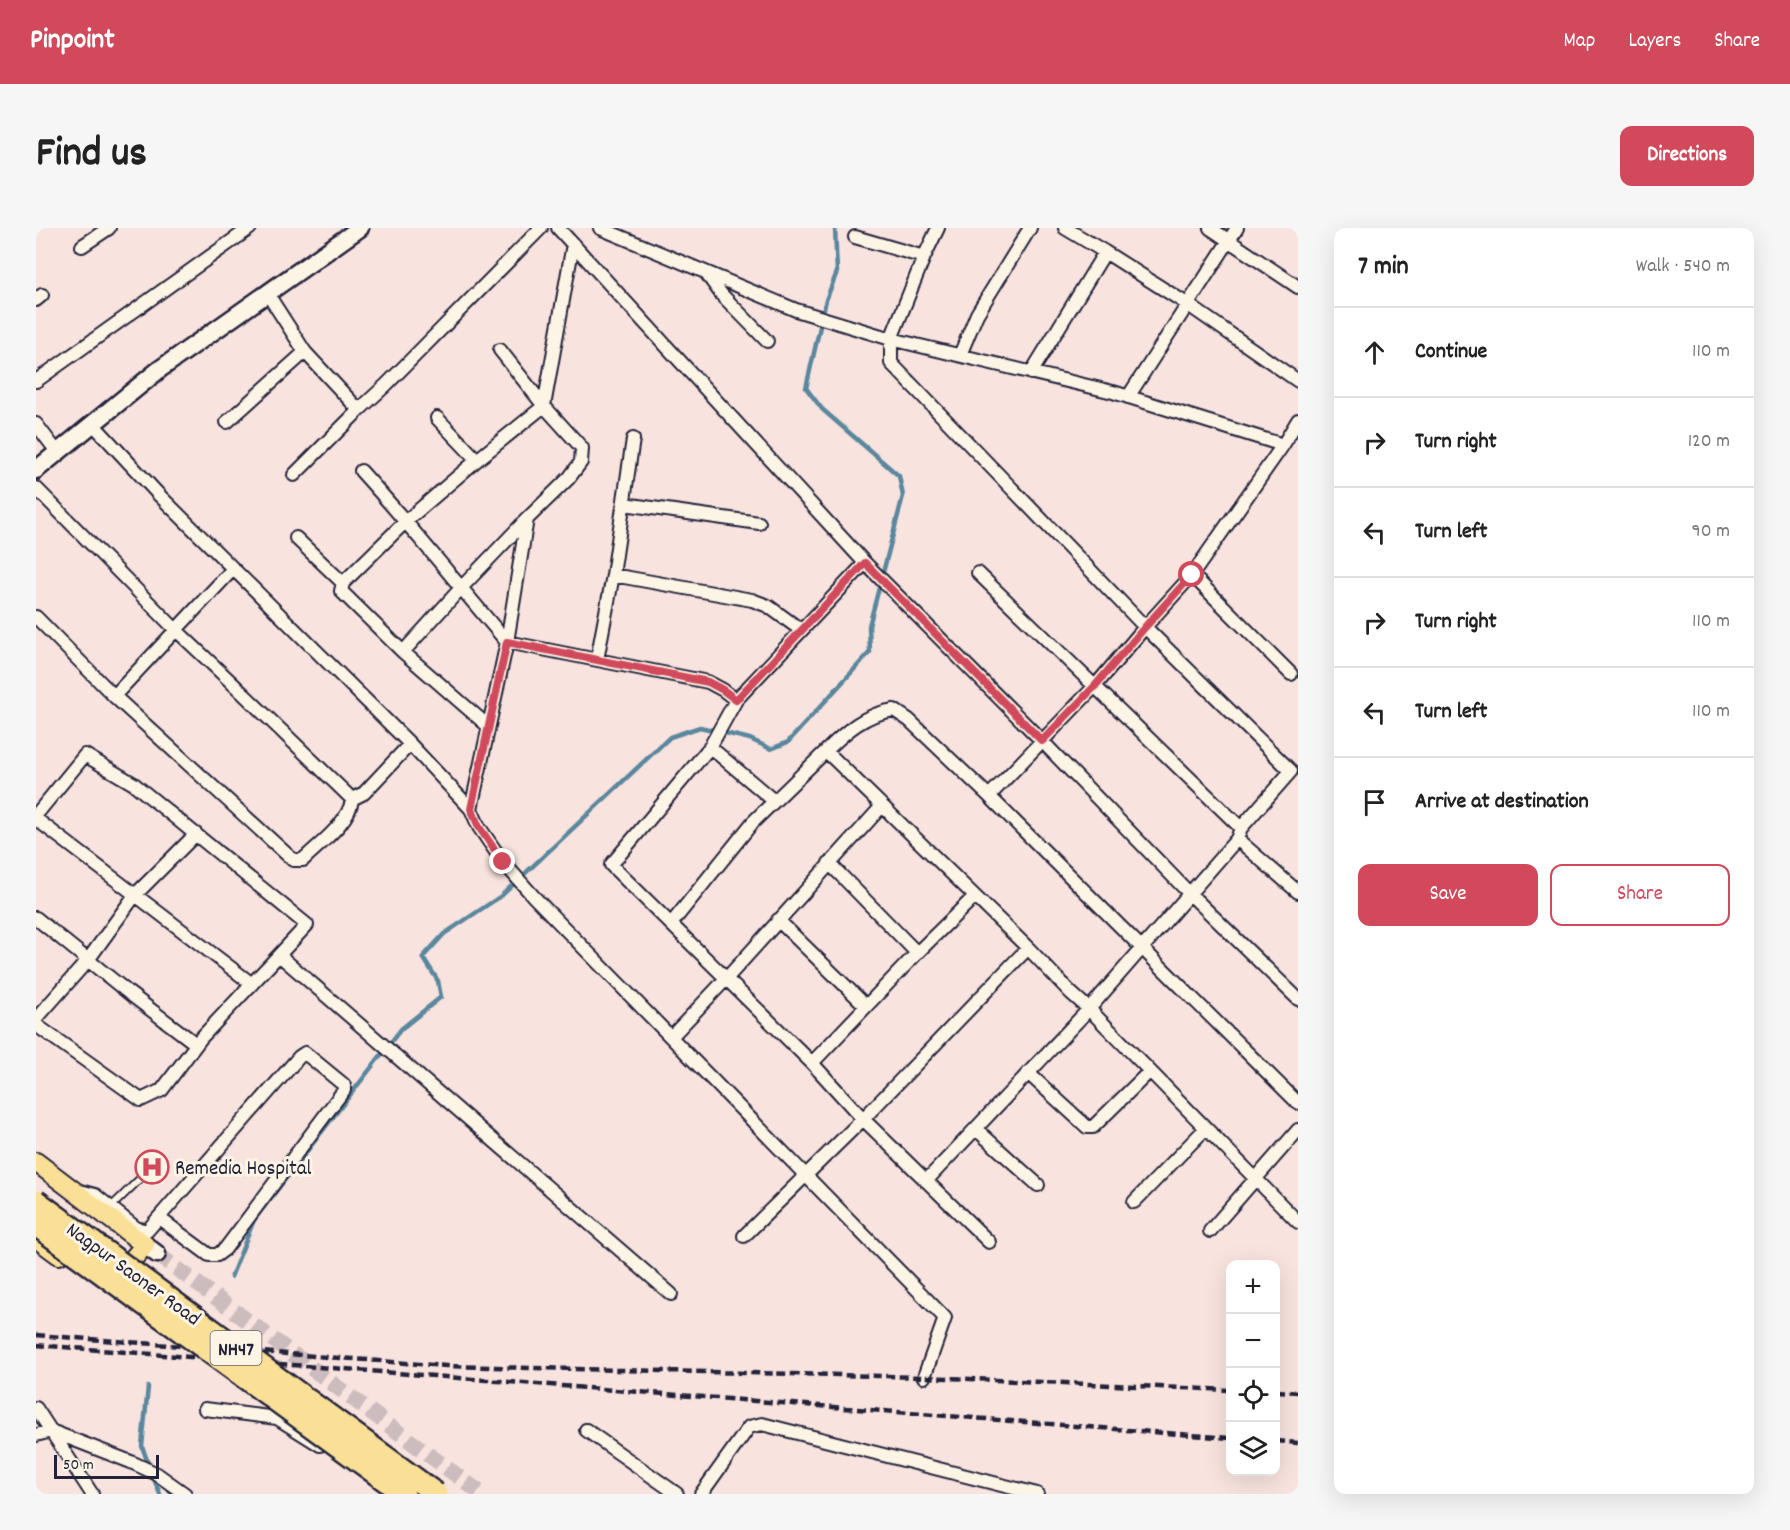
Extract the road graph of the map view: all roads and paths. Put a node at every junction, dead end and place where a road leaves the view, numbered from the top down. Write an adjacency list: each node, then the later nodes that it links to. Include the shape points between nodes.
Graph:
1 (110, 228): 15 (street)
2 (250, 228): 28 (street)
3 (360, 228): 20 (main road)
4 (541, 228): 32 (street)
5 (558, 228): 14 (street)
6 (600, 228): 18 (street)
7 (938, 228): 17 (street)
8 (1030, 228): 26 (street, via 977,314)
9 (1065, 228): 16 (street)
10 (1210, 228): 13 (street)
11 (1237, 228): 13 (street)
12 (855, 237): 17 (street)
13 (1229, 240): 19 (street); 21 (street)
14 (573, 244): 31 (street); 51 (street)
15 (82, 246)
16 (1105, 252): 21 (street); 27 (street)
17 (924, 257): 22 (street)
18 (706, 272): 22 (street, via 795,310); 23 (street, via 722,295)
19 (1298, 287)
20 (267, 293): 25 (street); 37 (main road, via 160,369)
21 (1187, 304): 29 (street); 30 (street)
22 (891, 339): 26 (street); 59 (street, via 891,363)
23 (767, 341)
24 (500, 350): 31 (street)
25 (305, 352): 32 (street); 35 (street)
26 (960, 355): 27 (street)
27 (1031, 373): 30 (street)
28 (36, 381)
29 (1298, 381)
30 (1128, 397): 39 (street)
31 (544, 405): 41 (street); 47 (street, via 582,448 581,462)
32 (359, 410): 44 (street)
33 (437, 418): 41 (street)
34 (1298, 420): 39 (street)
35 (227, 422)
36 (36, 424): 40 (street)
37 (93, 424): 40 (main road); 52 (street)
38 (633, 439): 46 (street)
39 (1283, 445): 55 (street)
40 (58, 453): 42 (main road)
41 (477, 460): 48 (street)
42 (36, 470)
43 (361, 471): 48 (street)
44 (294, 475)
45 (36, 488): 60 (street)
46 (624, 504): 49 (street); 54 (street)
47 (527, 519): 57 (street); 62 (street)
48 (406, 521): 56 (street); 57 (street)
49 (759, 523)
50 (296, 538): 56 (street)
51 (865, 563): 61 (street); 70 (street)
52 (233, 569): 60 (street); 71 (street)
53 (978, 573): 66 (street)
54 (613, 575): 61 (street, via 752,600 768,606); 64 (street)
55 (1192, 575): 59 (street); 65 (street)
56 (343, 583): 63 (street, via 341,591)
57 (460, 588): 62 (street); 63 (street)
58 (36, 618): 67 (street)
59 (1145, 627): 66 (street); 80 (street, via 1291,771)
60 (175, 629): 67 (street); 75 (street)
61 (801, 630): 68 (street)
62 (507, 642): 64 (street); 69 (street)
63 (403, 652): 69 (street)
64 (597, 660): 68 (street, via 708,682)
65 (1291, 674)
66 (1095, 686): 70 (street); 80 (street)
67 (114, 696): 75 (street, via 293,860 303,860 346,817)
68 (736, 700): 72 (street)
69 (488, 726): 78 (street)
70 (1042, 741): 74 (street); 84 (street)
71 (410, 744): 75 (street, via 364,793); 78 (street)
72 (710, 747): 76 (street); 89 (street, via 610,865)
73 (826, 751): 74 (street, via 847,729 880,712 894,710); 76 (street); 77 (street)
74 (989, 796): 91 (street)
75 (352, 799)
76 (774, 801): 89 (street)
77 (882, 806): 82 (street); 86 (street)
78 (471, 809): 102 (street, via 503,862)
79 (36, 817): 81 (street, via 85,755 134,784); 85 (street)
80 (1239, 833): 83 (street); 84 (street)
81 (196, 834): 85 (street); 93 (street, via 307,925)
82 (829, 863): 88 (street); 92 (street)
83 (1298, 892)
84 (1190, 894): 91 (street); 97 (street)
85 (135, 895): 94 (street); 96 (street)
86 (974, 897): 90 (street); 92 (street)
87 (36, 918): 94 (street)
88 (778, 920): 95 (street); 98 (street)
89 (671, 924): 95 (street)
90 (1028, 948): 99 (street); 108 (street)
91 (1143, 948): 99 (street); 107 (street)
92 (917, 953): 98 (street)
93 (279, 955): 96 (street); 129 (street)
94 (88, 960): 100 (street); 103 (street)
95 (726, 979): 102 (street); 104 (street)
96 (252, 984): 103 (street)
97 (1298, 999)
98 (866, 1006): 104 (street)
99 (1089, 1009): 105 (street); 106 (street)
100 (36, 1019)
101 (36, 1025): 103 (street, via 141,1100 162,1090)
102 (671, 1037): 114 (street)
103 (196, 1044)
104 (812, 1063): 108 (street)
105 (1150, 1071): 106 (street, via 1093,1127 1087,1127); 109 (street)
106 (1028, 1073): 110 (street)
107 (1298, 1103)
108 (863, 1119): 114 (street); 116 (street)
109 (1206, 1128): 115 (street); 120 (street)
110 (976, 1129): 116 (street); 117 (street)
111 (1298, 1130): 115 (street)
112 (36, 1162): 118 (main road)
113 (152, 1167): 121 (lane)
114 (806, 1175): 126 (street); 130 (street, via 945,1318)
115 (1256, 1179): 123 (street); 125 (street)
116 (926, 1181): 128 (street)
117 (1038, 1185)
118 (70, 1188): 121 (street, via 95,1195); 127 (main road, via 151,1249 110,1286 101,1285)
119 (36, 1201): 140 (highway, Nagpur Saoner Road / NH47, bridge)
120 (1134, 1202)
121 (111, 1207): 122 (street, via 143,1231)
122 (159, 1218): 122 (street, via 304,1053 344,1085 217,1255 209,1255)
123 (1298, 1222)
124 (36, 1225): 139 (highway, Nagpur Saoner Road / NH47, bridge)
125 (1210, 1231)
126 (744, 1236)
127 (36, 1238)
128 (989, 1242)
129 (671, 1294)
130 (924, 1377)
131 (36, 1408): 134 (street)
132 (205, 1409): 138 (street, via 277,1418 314,1440)
133 (586, 1430): 141 (street)
134 (51, 1431): 135 (street); 136 (street); 137 (street, via 157,1474)
135 (36, 1436)
136 (89, 1493)
137 (185, 1494)
138 (386, 1494)
139 (405, 1494)
140 (436, 1494)
141 (677, 1494)
142 (701, 1494): 143 (street, via 748,1427 762,1424)
143 (1037, 1494)

